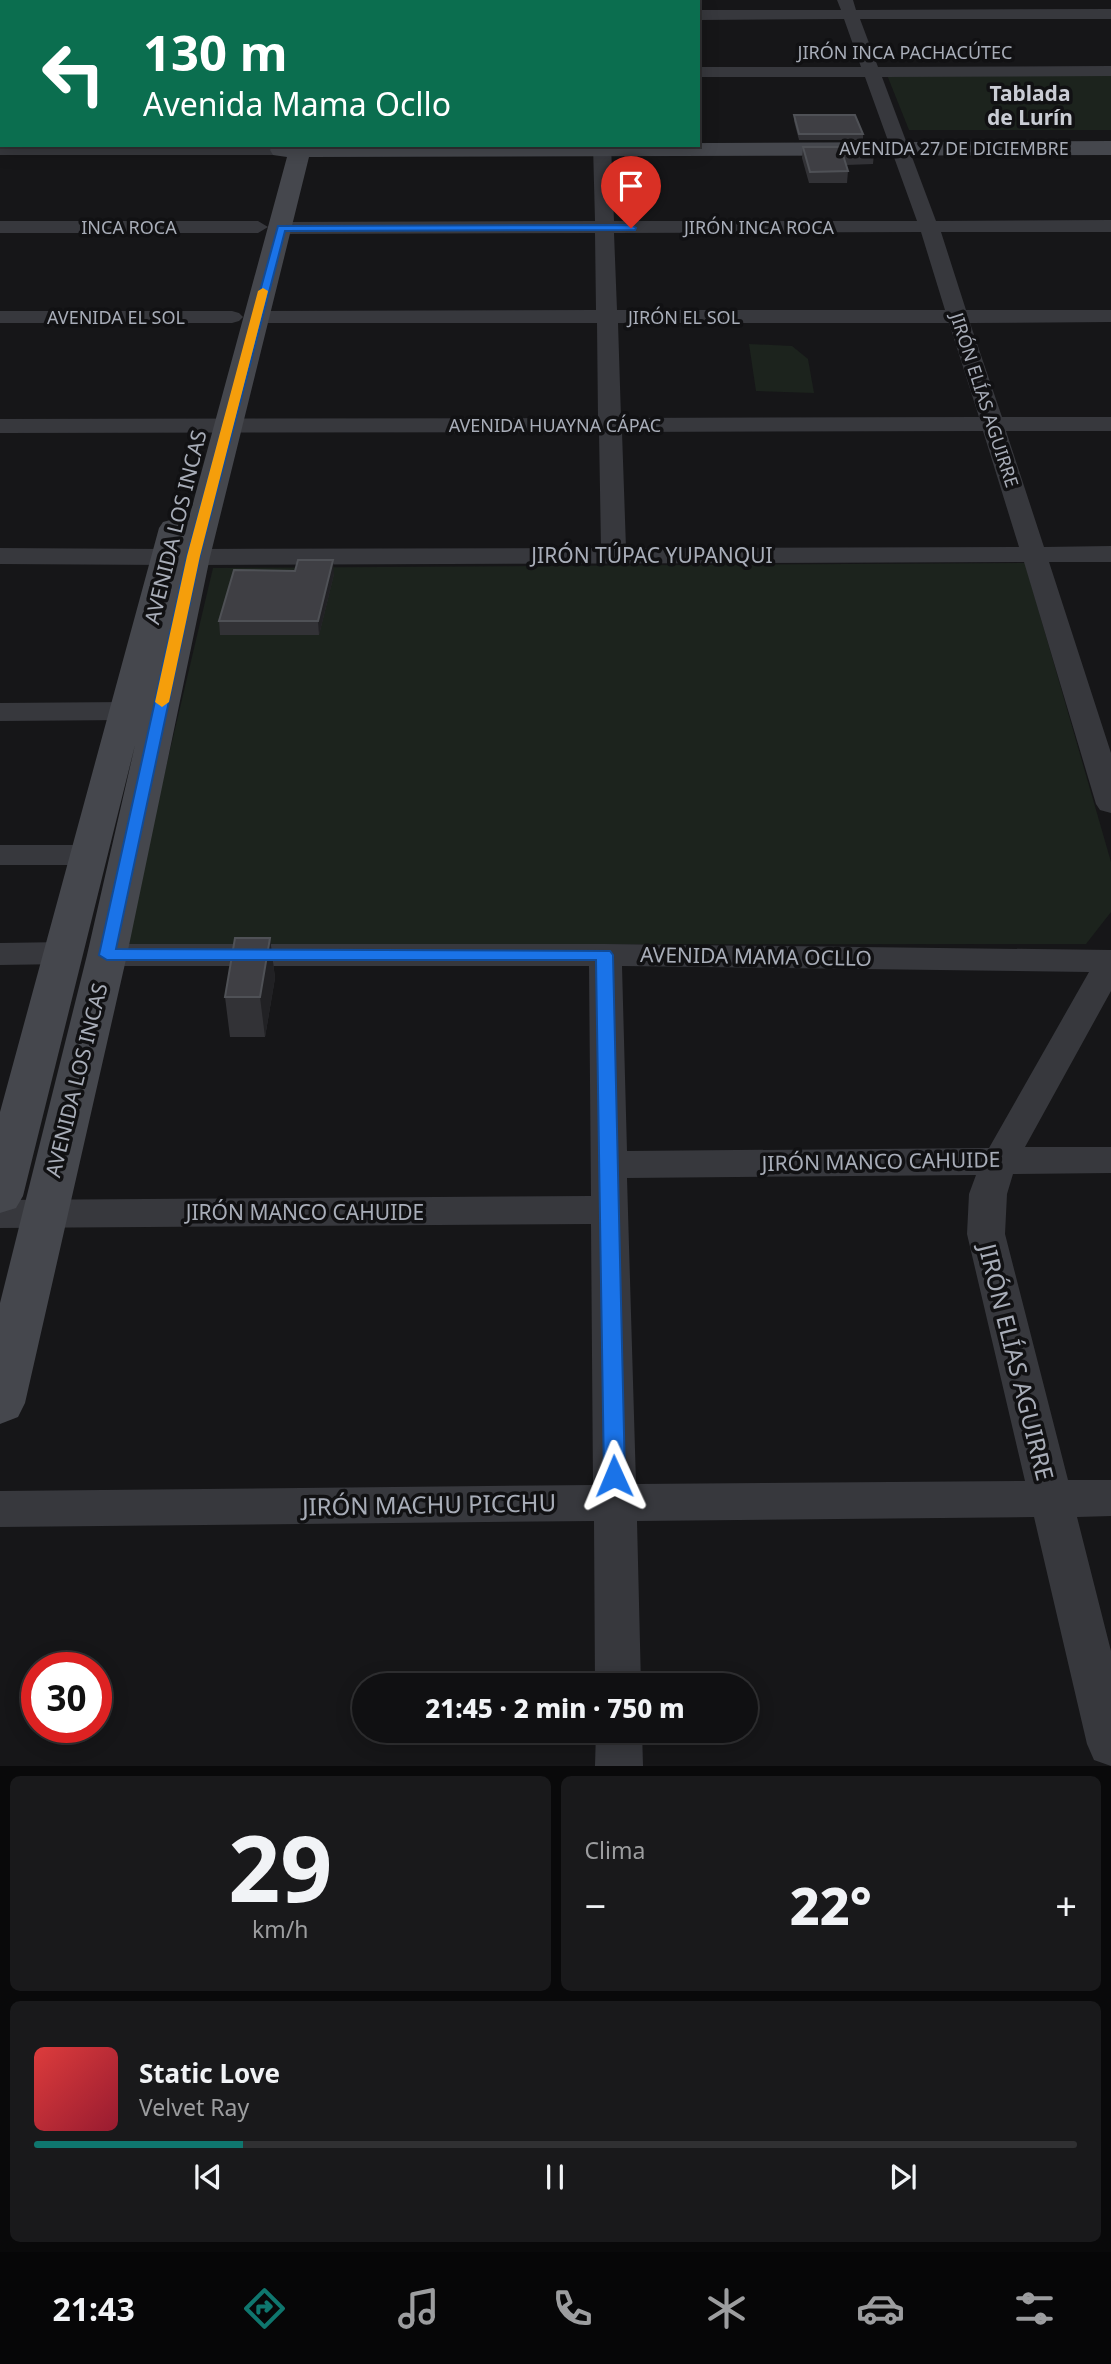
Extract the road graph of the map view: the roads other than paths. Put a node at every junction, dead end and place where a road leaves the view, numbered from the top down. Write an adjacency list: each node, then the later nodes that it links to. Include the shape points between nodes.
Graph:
1 (848, 7): 2 (street); 3 (street); 6 (street, JIRÓN ELÍAS AGUIRRE)
2 (1106, 12)
3 (700, 15)
4 (1111, 71): 6 (street, JIRÓN INCA PACHACÚTEC)
5 (700, 72): 6 (street, JIRÓN INCA PACHACÚTEC)
6 (873, 72): 9 (street, JIRÓN ELÍAS AGUIRRE)
7 (1111, 138): 9 (street, AVENIDA 27 DE DICIEMBRE)
8 (700, 139): 9 (street, AVENIDA 27 DE DICIEMBRE)
9 (901, 144): 10 (street, AVENIDA 27 DE DICIEMBRE); 13 (street, AVENIDA 27 DE DICIEMBRE); 17 (street, JIRÓN ELÍAS AGUIRRE)
10 (700, 146)
11 (602, 147): 12 (street, AVENIDA 27 DE DICIEMBRE); 19 (street)
12 (291, 148): 14 (street, AVENIDA 27 DE DICIEMBRE); 18 (street, AVENIDA LOS INCAS)
13 (1111, 148)
14 (0, 150)
15 (1111, 226): 17 (street, JIRÓN INCA ROCA)
16 (0, 227): 18 (street, INCA ROCA)
17 (929, 227): 19 (street, JIRÓN INCA ROCA); 20 (street, JIRÓN ELÍAS AGUIRRE)
18 (270, 228): 19 (street, JIRÓN INCA ROCA); 23 (street, AVENIDA LOS INCAS)
19 (604, 228): 24 (street)
20 (958, 316): 21 (street, JIRÓN EL SOL); 24 (street, JIRÓN EL SOL); 25 (street, JIRÓN ELÍAS AGUIRRE)
21 (1111, 316)
22 (0, 317): 23 (street, AVENIDA EL SOL)
23 (244, 317): 24 (street, JIRÓN EL SOL); 29 (street, AVENIDA LOS INCAS)
24 (607, 317): 27 (street)
25 (992, 424): 26 (street, AVENIDA HUAYNA CÁPAC); 27 (street, AVENIDA HUAYNA CÁPAC); 32 (street, JIRÓN ELÍAS AGUIRRE)
26 (1111, 424)
27 (610, 425): 29 (street, AVENIDA HUAYNA CÁPAC); 31 (street)
28 (0, 426): 29 (street, AVENIDA HUAYNA CÁPAC)
29 (214, 426): 34 (street, AVENIDA LOS INCAS)
30 (1111, 554): 32 (street, JIRÓN TÚPAC YUPANQUI)
31 (614, 555): 32 (street, JIRÓN TÚPAC YUPANQUI); 34 (street, JIRÓN TÚPAC YUPANQUI)
32 (1034, 555): 37 (street, JIRÓN ELÍAS AGUIRRE)
33 (0, 556): 34 (street, JIRÓN TÚPAC YUPANQUI)
34 (180, 557): 36 (street, AVENIDA LOS INCAS); 43 (street, AVENIDA LOS INCAS)
35 (0, 712): 36 (street)
36 (127, 712): 40 (street, AVENIDA LOS INCAS)
37 (1098, 713): 38 (street, JIRÓN ELÍAS AGUIRRE)
38 (1111, 804)
39 (0, 855): 40 (street)
40 (90, 855): 41 (street, AVENIDA LOS INCAS)
41 (65, 953): 42 (street); 49 (street, AVENIDA LOS INCAS)
42 (0, 954)
43 (107, 955): 44 (street, AVENIDA MAMA OCLLO); 51 (street, AVENIDA LOS INCAS)
44 (605, 955): 45 (street, AVENIDA MAMA OCLLO); 48 (street)
45 (1111, 961): 46 (street, JIRÓN ELÍAS AGUIRRE)
46 (1000, 1160): 47 (street, JIRÓN MANCO CAHUIDE); 48 (street, JIRÓN MANCO CAHUIDE); 55 (street, JIRÓN ELÍAS AGUIRRE, via 988,1194 986,1234)
47 (1111, 1160)
48 (608, 1165): 50 (street)
49 (0, 1196)
50 (609, 1210): 51 (street, JIRÓN MANCO CAHUIDE); 56 (street)
51 (44, 1213): 52 (street, JIRÓN MANCO CAHUIDE); 53 (street, AVENIDA LOS INCAS)
52 (0, 1214)
53 (0, 1403)
54 (1111, 1498): 55 (street, JIRÓN MACHU PICCHU)
55 (1050, 1499): 56 (street, JIRÓN MACHU PICCHU); 60 (street, JIRÓN ELÍAS AGUIRRE)
56 (615, 1503): 57 (street, JIRÓN MACHU PICCHU); 58 (street)
57 (0, 1509)
58 (618, 1673)
59 (619, 1743): 61 (street)
60 (1111, 1744)
61 (619, 1766)

